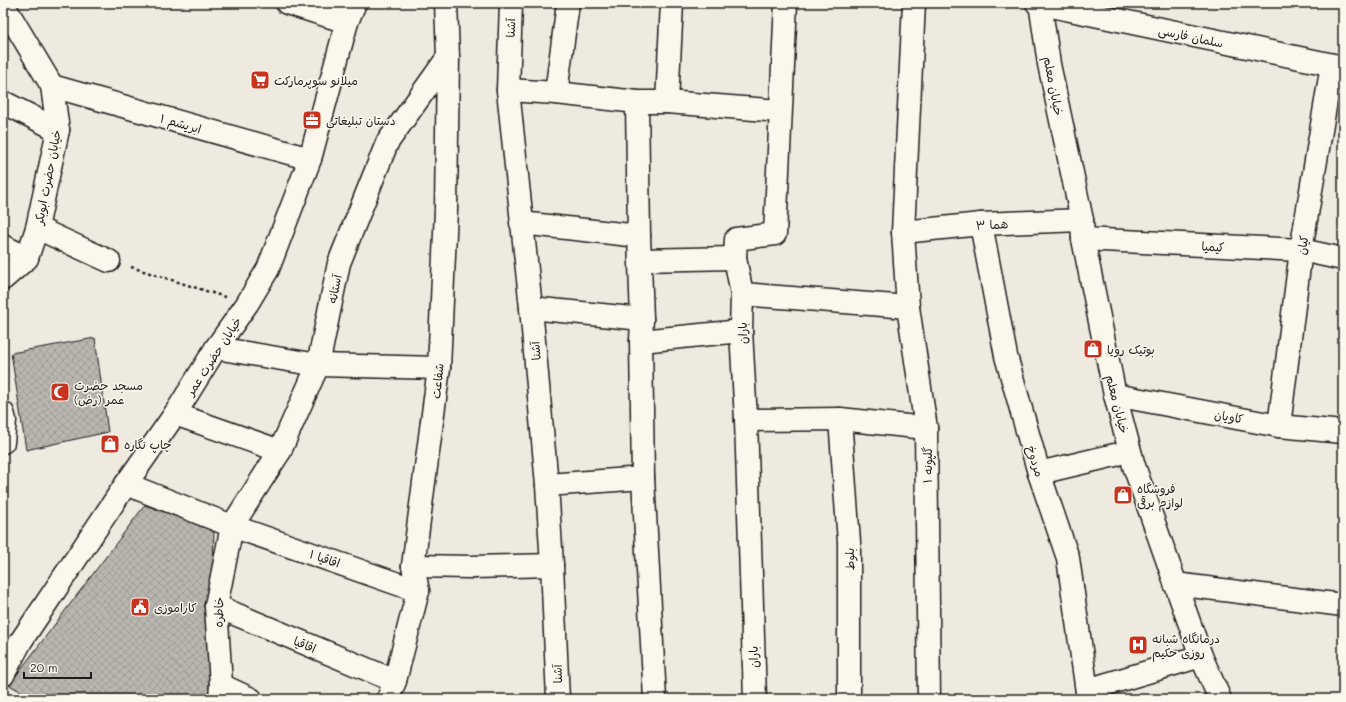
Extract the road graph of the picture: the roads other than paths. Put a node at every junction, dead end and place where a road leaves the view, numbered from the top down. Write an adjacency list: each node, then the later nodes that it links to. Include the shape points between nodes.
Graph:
1 (287, 3): 10 (street)
2 (446, 3): 11 (street, شفاعت)
3 (511, 3): 14 (street, آشنا)
4 (568, 3): 15 (street)
5 (672, 3): 18 (street)
6 (786, 3): 19 (street, باران)
7 (914, 3): 26 (street, گلپونه ۱)
8 (1039, 3): 12 (street, سلمان فارسی); 25 (street, خیابان معلم)
9 (3, 4): 13 (street, خیابان حضرت ابوبکر)
10 (351, 13): 21 (street, خیابان حضرت عمر)
11 (448, 57): 43 (street, آستانه, via 387,143 339,264); 44 (street, شفاعت, via 446,210)
12 (1337, 66): 29 (street, کیان)
13 (52, 86): 20 (street, خیابان حضرت ابوبکر); 21 (street, ابریشم ۱)
14 (508, 90): 15 (street); 22 (street, آشنا)
15 (556, 93): 17 (street)
16 (3, 102): 20 (street)
17 (637, 102): 18 (street); 27 (street)
18 (667, 102): 19 (street)
19 (780, 111): 31 (street, باران, via 775,234 736,239)
20 (58, 130): 24 (street, خیابان حضرت ابوبکر)
21 (310, 159): 42 (street, خیابان حضرت عمر, via 268,269)
22 (521, 223): 27 (street); 38 (street, آشنا)
23 (981, 224): 25 (street, هما ۳); 26 (street, هما ۳); 56 (street, مردوخ, via 1006,356)
24 (37, 228): 30 (street, خیابان حضرت ابوبکر); 34 (street)
25 (1082, 229): 29 (street, کیمیا); 45 (street, خیابان معلم)
26 (904, 232): 37 (street, گلپونه ۱)
27 (639, 236): 33 (street)
28 (3, 246): 30 (street)
29 (1301, 250): 32 (street, کیمیا); 50 (street, کیان)
30 (28, 258): 35 (street)
31 (735, 258): 33 (street); 36 (street, باران)
32 (1343, 259)
33 (640, 260): 39 (street)
34 (109, 261)
35 (3, 279)
36 (742, 294): 37 (street); 40 (street, باران)
37 (908, 307): 51 (street, گلپونه ۱)
38 (531, 308): 39 (street); 59 (street, آشنا)
39 (642, 319): 41 (street)
40 (741, 331): 41 (street); 49 (street, باران)
41 (641, 341): 57 (street)
42 (216, 348): 43 (street); 47 (street, خیابان حضرت عمر)
43 (318, 365): 44 (street); 54 (street, آستانه)
44 (439, 368): 62 (street, شفاعت)
45 (1115, 396): 50 (street, کاویان); 63 (street, خیابان معلم, via 1134,466)
46 (3, 413): 53 (street)
47 (175, 414): 54 (street); 58 (street, خیابان حضرت عمر)
48 (840, 419): 49 (street); 51 (street); 76 (street, بلوط, via 849,542)
49 (746, 420): 75 (street, باران)
50 (1279, 426): 52 (street, کاویان)
51 (926, 428): 77 (street, گلپونه ۱)
52 (1343, 432)
53 (3, 442)
54 (280, 451): 60 (street, آستانه)
55 (1115, 455): 56 (street)
56 (1039, 473): 71 (street, مردوخ, via 1068,558)
57 (643, 478): 59 (street); 74 (street)
58 (126, 484): 60 (street, اقاقیا ۱); 68 (street, خیابان حضرت عمر, via 22,641)
59 (548, 485): 61 (street, آشنا)
60 (232, 526): 64 (street, اقاقیا ۱); 66 (street, خاطره)
61 (552, 565): 62 (street); 73 (street, آشنا)
62 (413, 566): 64 (street, شفاعت)
63 (1175, 584): 65 (street); 67 (street, خیابان معلم)
64 (418, 591): 69 (street, شفاعت)
65 (1343, 605)
66 (216, 606): 69 (street, اقاقیا); 70 (street, خاطره)
67 (1200, 656): 71 (street); 78 (street, خیابان معلم)
68 (3, 675)
69 (391, 690)
70 (220, 692): 72 (street)
71 (1088, 694)
72 (251, 699)
73 (558, 699)
74 (655, 699)
75 (755, 699)
76 (849, 699)
77 (929, 699)
78 (1220, 699)

